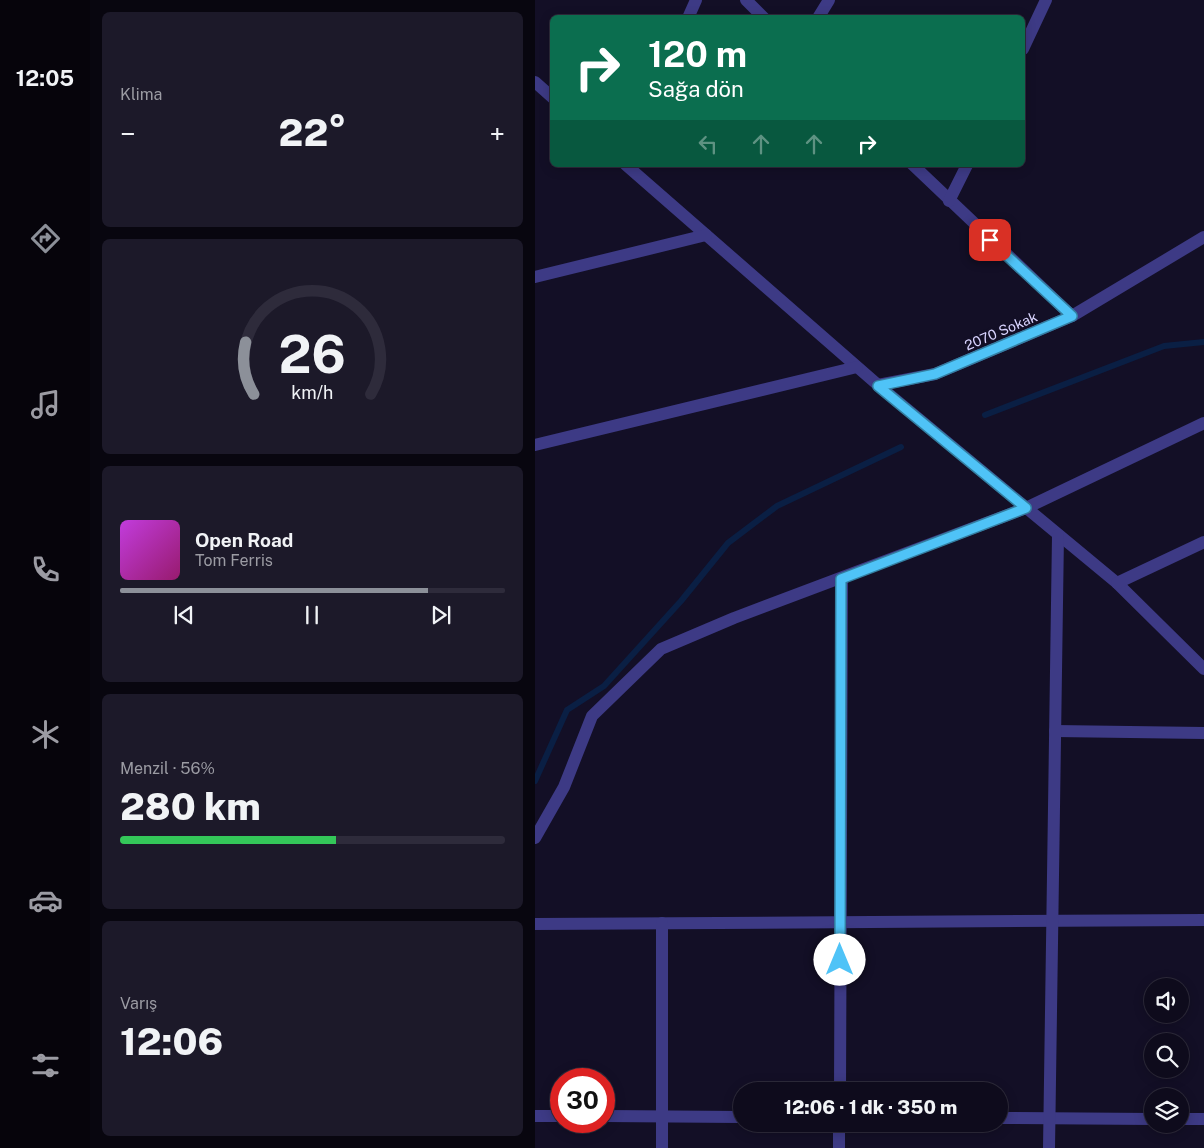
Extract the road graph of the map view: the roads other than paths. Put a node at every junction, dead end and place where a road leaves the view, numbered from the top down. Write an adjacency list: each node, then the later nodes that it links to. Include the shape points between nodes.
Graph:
1 (697, 0): 5 (street)
2 (747, 0): 6 (street)
3 (829, 0): 7 (street)
4 (1046, 0): 8 (street)
5 (690, 15)
6 (761, 15)
7 (819, 15)
8 (1025, 45)
9 (535, 82): 10 (street)
10 (550, 95)
11 (628, 167): 15 (street)
12 (915, 167): 14 (street)
13 (966, 167): 14 (street)
14 (949, 201): 18 (street)
15 (706, 235): 17 (street); 19 (street)
16 (1204, 237): 18 (street, 2070 Sokak)
17 (535, 277)
18 (1072, 316): 20 (street, 2070 Sokak, via 935,374)
19 (857, 367): 20 (street); 22 (street)
20 (878, 386): 23 (street)
21 (1204, 422): 23 (street)
22 (535, 445)
23 (1026, 508): 24 (street); 26 (street)
24 (1058, 535): 27 (street); 29 (street)
25 (1204, 542): 27 (street)
26 (841, 579): 31 (street, via 661,649 592,716 565,788); 34 (street)
27 (1117, 583): 28 (street)
28 (1204, 669)
29 (1055, 731): 30 (street); 33 (street)
30 (1204, 733)
31 (535, 838)
32 (1204, 920): 33 (street)
33 (1053, 921): 34 (street); 44 (street)
34 (840, 922): 35 (street); 37 (street)
35 (662, 923): 36 (street); 41 (street)
36 (535, 924)
37 (840, 1082)
38 (535, 1116): 39 (street)
39 (550, 1116)
40 (615, 1116): 41 (street)
41 (662, 1116): 42 (street); 49 (street)
42 (733, 1117)
43 (1008, 1118): 44 (street)
44 (1049, 1118): 45 (street); 51 (street)
45 (1144, 1119)
46 (1189, 1119): 47 (street)
47 (1204, 1119)
48 (839, 1132): 50 (street)
49 (661, 1148)
50 (839, 1148)
51 (1049, 1148)

